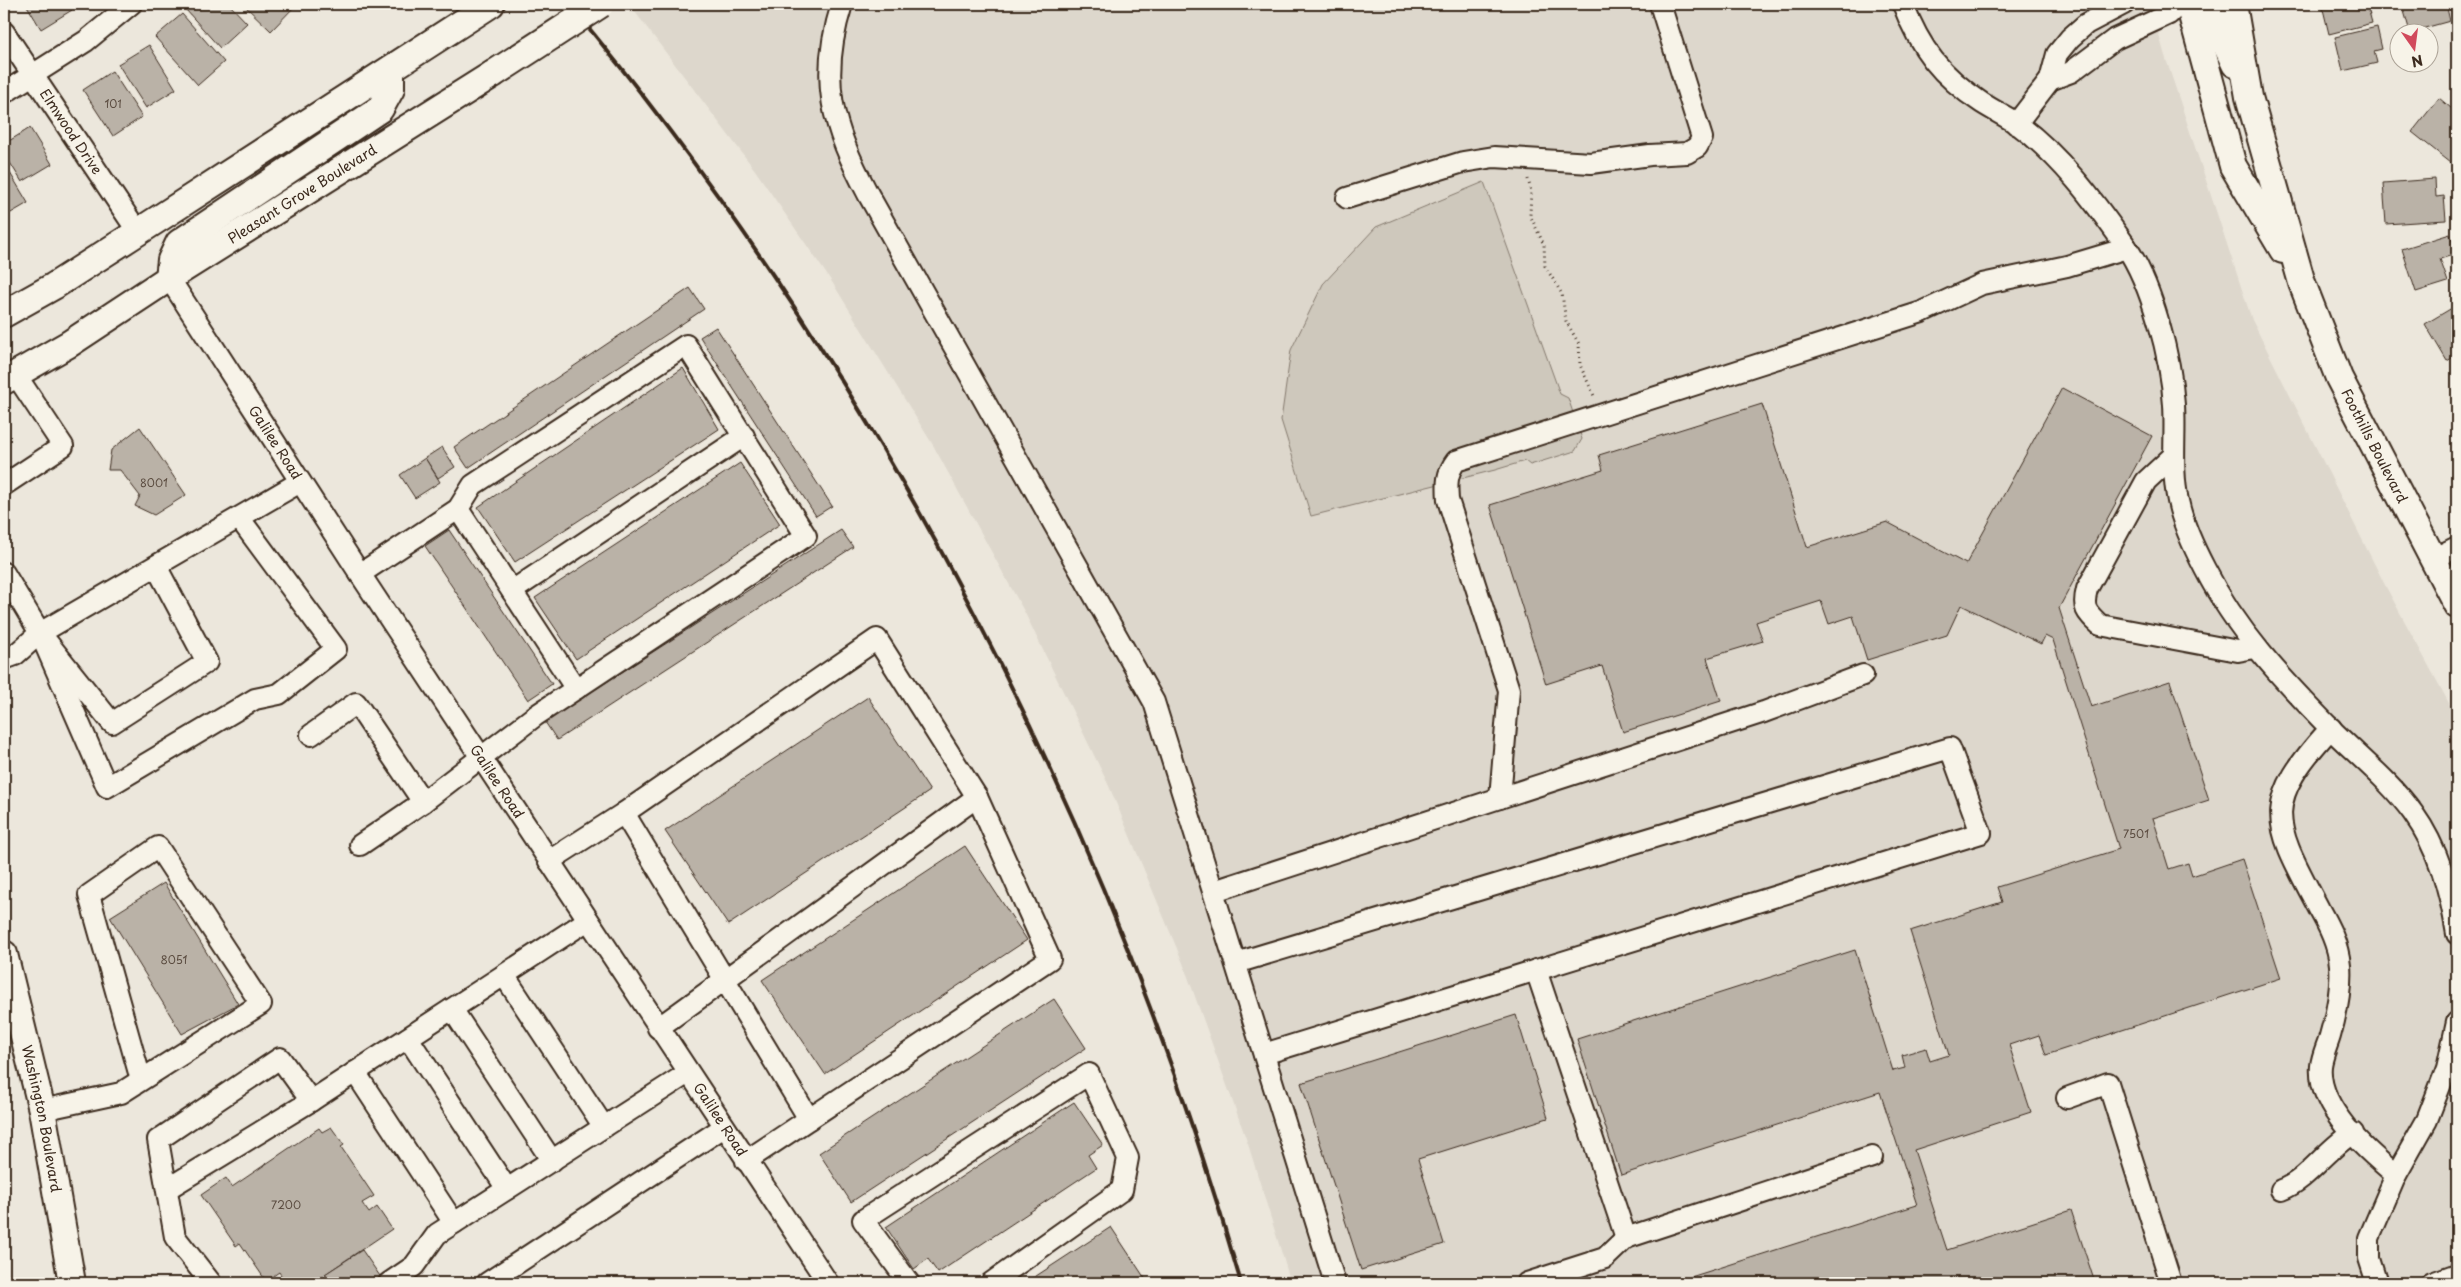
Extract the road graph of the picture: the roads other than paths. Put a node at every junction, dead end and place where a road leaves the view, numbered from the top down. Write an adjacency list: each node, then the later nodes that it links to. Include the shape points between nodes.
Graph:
1 (131, 4): 14 (street, via 86,41)
2 (491, 4): 13 (main road)
3 (601, 4): 22 (main road, Pleasant Grove Boulevard, bridge)
4 (842, 4): 53 (street, via 830,58 830,95 838,131 850,159 1154,702)
5 (1660, 4): 19 (street, via 1702,138 1687,153 1591,162 1494,157 1463,162)
6 (1902, 4): 18 (street, via 1933,62 1969,94)
7 (2124, 4): 15 (street, via 2086,24 2070,38 2057,54)
8 (2179, 4): 15 (street, via 2169,14 2115,39 2071,72)
9 (2189, 4): 23 (main road, Foothills Boulevard, via 2233,166)
10 (2204, 4): 17 (main road, via 2208,6)
11 (2234, 4): 17 (main road, Foothills Boulevard)
12 (4, 32): 14 (street, Elmwood Drive)
13 (391, 70): 20 (main road); 22 (main road, via 391,90 380,109 179,244 171,260)
14 (32, 75): 16 (street); 20 (street, Elmwood Drive)
15 (2050, 80): 18 (street)
16 (4, 93)
17 (2249, 97): 23 (main road, Foothills Boulevard)
18 (2016, 124): 21 (street, via 2062,164 2099,207)
19 (1348, 198)
20 (138, 232): 24 (main road)
21 (2127, 248): 27 (street, via 2140,272 2168,361 2174,407); 48 (street, via 2067,266 1982,284 1922,312 1456,461 1449,470 1448,500 1509,690)
22 (169, 278): 25 (main road, Pleasant Grove Boulevard, via 117,314); 28 (street, Galilee Road)
23 (2302, 283): 33 (main road, Foothills Boulevard, via 2339,378)
24 (4, 314)
25 (10, 378): 29 (street, via 63,446)
26 (744, 436): 30 (street, via 686,344 473,486); 37 (street); 43 (street, via 806,536)
27 (2173, 456): 40 (street, via 2178,500 2191,540 2206,571); 40 (street, via 2146,481 2087,589 2084,602 2088,614 2100,624 2238,651)
28 (300, 482): 31 (street); 36 (street, Galilee Road)
29 (4, 485)
30 (458, 509): 36 (street); 37 (street)
31 (240, 519): 34 (street); 39 (street, via 336,650 279,694 255,699 107,788)
32 (2457, 547): 33 (street)
33 (2433, 559): 38 (main road, Foothills Boulevard)
34 (156, 566): 39 (street); 39 (street, via 207,662 112,723)
35 (4, 573): 39 (street)
36 (360, 574): 46 (street, Galilee Road)
37 (512, 591): 43 (street)
38 (2457, 605)
39 (40, 633): 41 (street, via 15,655)
40 (2255, 648): 44 (street)
41 (4, 659)
42 (1863, 675): 48 (street, via 1764,712)
43 (576, 689): 46 (street)
44 (2330, 728): 55 (street, via 2413,813 2431,843 2445,877); 75 (street, via 2281,798 2280,822 2285,842 2334,936 2340,965 2339,988 2321,1067 2326,1094 2339,1119)
45 (311, 735): 49 (street, via 356,703)
46 (482, 758): 49 (street); 52 (street, Galilee Road)
47 (977, 797): 50 (street, via 877,639); 60 (street); 72 (street, via 1050,959)
48 (1500, 798): 53 (street)
49 (423, 802): 51 (street)
50 (624, 813): 52 (street); 60 (street)
51 (360, 845)
52 (549, 861): 54 (street, Galilee Road)
53 (1214, 891): 57 (street)
54 (588, 920): 59 (street); 63 (street, Galilee Road)
55 (2457, 934)
56 (4, 954): 71 (main road, Washington Boulevard)
57 (1236, 963): 58 (street, via 1950,748 1981,833); 65 (street)
58 (1536, 970): 65 (street); 84 (street)
59 (504, 974): 61 (street); 73 (street)
60 (723, 980): 63 (street); 72 (street)
61 (452, 1009): 64 (street); 77 (street)
62 (2457, 1022): 79 (street, via 2448,1068 2426,1120)
63 (658, 1028): 67 (street, Galilee Road)
64 (408, 1038): 66 (street); 81 (street)
65 (1264, 1054): 93 (street)
66 (355, 1072): 70 (street); 83 (street)
67 (688, 1073): 73 (street); 74 (street, Galilee Road)
68 (142, 1080): 68 (street, via 261,1004 158,847 88,895); 71 (street, via 121,1093)
69 (2067, 1098): 95 (street, via 2108,1084)
70 (311, 1101): 80 (street); 80 (street, via 280,1058 158,1140)
71 (42, 1110): 86 (main road, Washington Boulevard)
72 (809, 1119): 78 (street)
73 (604, 1127): 77 (street)
74 (724, 1127): 78 (street, Galilee Road); 89 (street)
75 (2353, 1133): 79 (street); 82 (street, via 2338,1141 2292,1186)
76 (1872, 1157): 84 (street)
77 (552, 1161): 81 (street)
78 (746, 1161): 90 (street, Galilee Road)
79 (2396, 1175): 96 (street, via 2369,1238 2368,1258)
80 (167, 1189): 87 (street, via 175,1237)
81 (507, 1189): 83 (street)
82 (2282, 1190)
83 (454, 1223): 88 (street, via 437,1234 414,1266)
84 (1626, 1238): 94 (street, via 1605,1258)
85 (2457, 1274): 97 (street)
86 (72, 1283)
87 (211, 1283)
88 (389, 1283)
89 (487, 1283)
90 (828, 1283)
91 (908, 1283): 92 (street, via 864,1220 1089,1074 1128,1158 1122,1190)
92 (991, 1283)
93 (1335, 1283)
94 (1526, 1283)
95 (2172, 1283)
96 (2377, 1283)
97 (2432, 1283)

